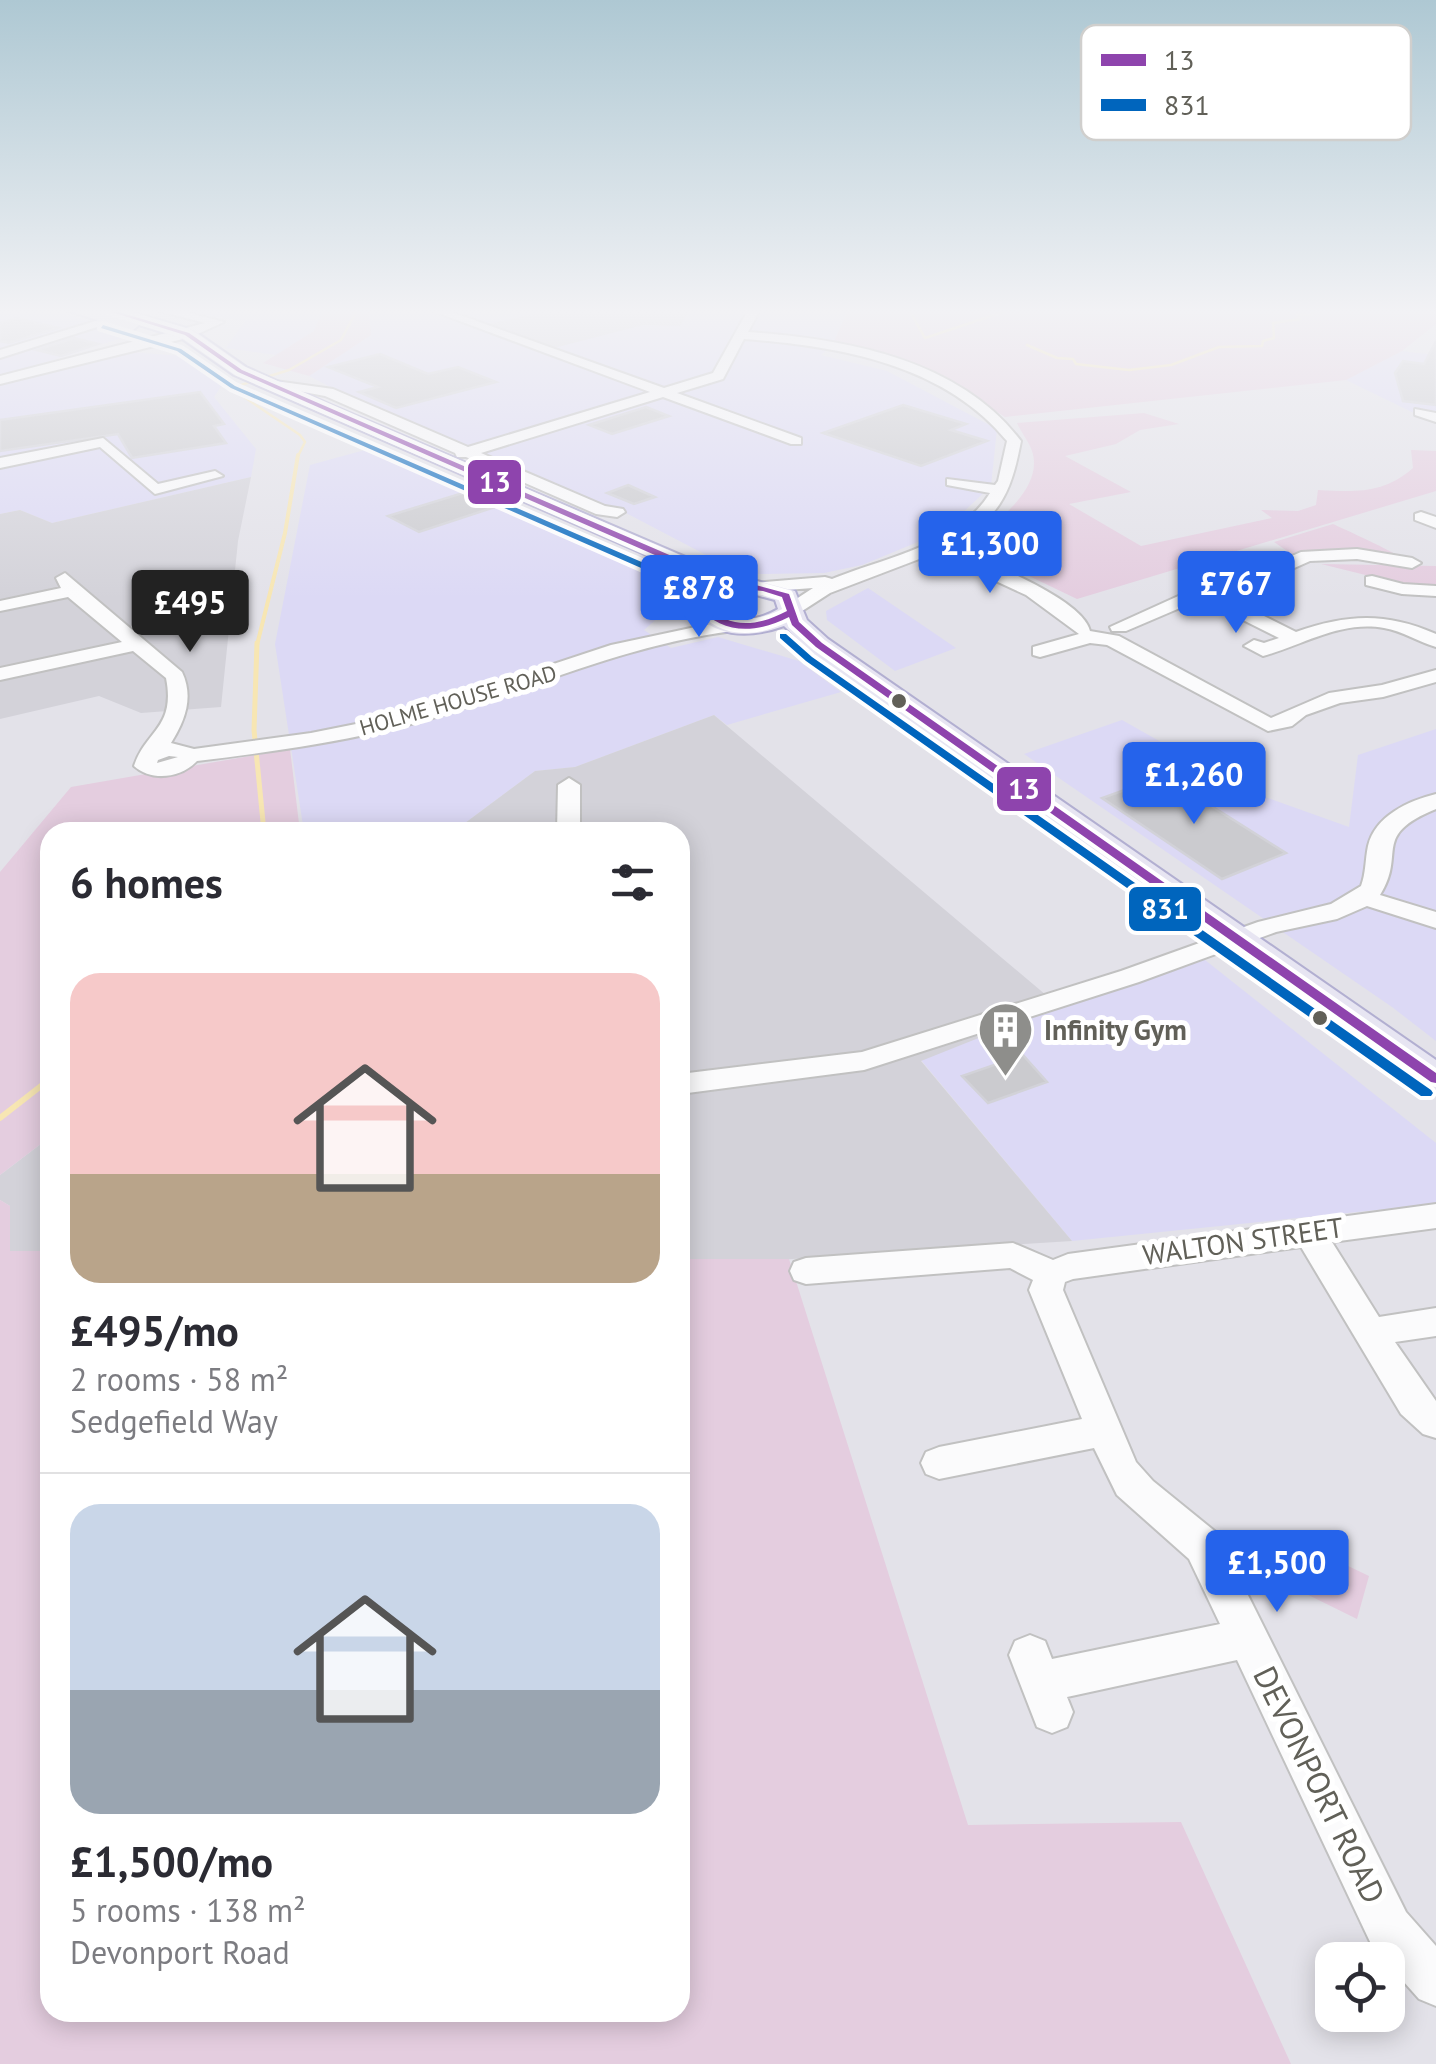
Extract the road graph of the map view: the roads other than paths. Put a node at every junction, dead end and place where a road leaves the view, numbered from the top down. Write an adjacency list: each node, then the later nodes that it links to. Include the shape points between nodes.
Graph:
1 (310, 406): 28 (main road, via 684,578)
2 (323, 406): 14 (main road)
3 (357, 406): 14 (street)
4 (626, 406): 14 (street)
5 (702, 406): 11 (street)
6 (980, 406): 10 (street)
7 (1420, 412): 9 (street)
8 (1020, 418): 10 (street)
9 (1436, 418)
10 (997, 420): 18 (street, via 1014,441)
11 (766, 430): 12 (street); 13 (street)
12 (735, 440)
13 (796, 441)
14 (457, 456): 19 (street); 24 (main road, via 708,575)
15 (0, 463): 16 (street, via 103,442 155,489)
16 (215, 476)
17 (952, 482): 18 (street)
18 (1003, 491): 20 (street, via 971,526)
19 (617, 512)
20 (936, 547): 22 (street); 33 (street, via 1016,581)
21 (1436, 563): 27 (street, via 1316,562)
22 (842, 580): 24 (street); 30 (street)
23 (1372, 581): 25 (street)
24 (754, 586): 28 (main road, via 712,593); 30 (main road, via 786,596)
25 (1402, 590): 26 (street); 31 (street)
26 (1435, 591)
27 (1202, 592): 34 (street); 36 (street)
28 (702, 603): 32 (main road, via 705,615); 35 (street, HOLME HOUSE ROAD)
29 (0, 606): 38 (street, via 68,584)
30 (792, 610): 32 (main road, via 767,624); 50 (main road, via 795,623 833,655)
31 (1386, 620): 36 (street, via 1363,619); 37 (street)
32 (738, 626): 35 (street, HOLME HOUSE ROAD); 50 (main road, via 809,655)
33 (1090, 629): 34 (street); 40 (street)
34 (1116, 633): 42 (street, via 1258,722 1277,725 1336,697)
35 (664, 636): 44 (street, HOLME HOUSE ROAD, via 400,721)
36 (1292, 637): 39 (street, via 1263,650)
37 (1436, 641)
38 (138, 644): 41 (street); 43 (street, via 175,676)
39 (1254, 646)
40 (1040, 651)
41 (0, 674)
42 (1436, 676)
43 (174, 726): 44 (street); 44 (street, HOLME HOUSE ROAD, via 144,762 154,770 174,768)
44 (186, 754)
45 (569, 786): 47 (street)
46 (1436, 801): 48 (street, via 1386,827)
47 (570, 822)
48 (1365, 898): 49 (street); 50 (street)
49 (1436, 920)
50 (1228, 942): 51 (main road); 52 (street, via 864,1061); 53 (main road)
51 (1436, 1080)
52 (690, 1083)
53 (1436, 1110)
54 (1436, 1216): 55 (street, WALTON STREET)
55 (1310, 1234): 57 (street, WALTON STREET); 59 (street)
56 (806, 1271): 57 (street, via 1014,1255)
57 (1052, 1274): 61 (street, DEVONPORT ROAD, via 1046,1290)
58 (1436, 1322): 59 (street)
59 (1369, 1332): 60 (street, via 1414,1402)
60 (1436, 1423)
61 (1103, 1431): 62 (street); 63 (street, DEVONPORT ROAD, via 1130,1486 1203,1546)
62 (938, 1464)
63 (1249, 1638): 64 (street); 65 (street, DEVONPORT ROAD, via 1388,1930)
64 (1041, 1683)
65 (1436, 1982)

